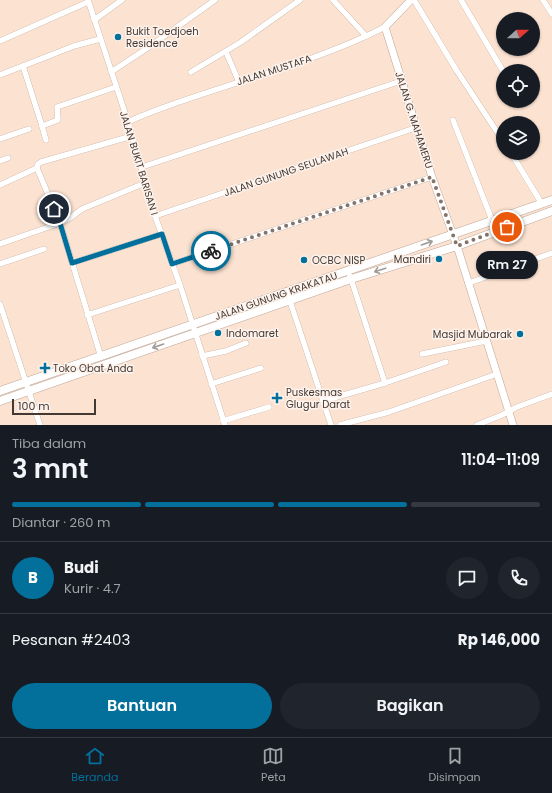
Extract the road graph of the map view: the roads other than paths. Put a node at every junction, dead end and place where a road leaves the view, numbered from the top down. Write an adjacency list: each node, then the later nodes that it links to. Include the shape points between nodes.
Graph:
1 (122, 0): 11 (street)
2 (215, 0): 19 (street)
3 (300, 0): 16 (street)
4 (333, 0): 13 (street)
5 (410, 0): 12 (street, JALAN MUSTAFA)
6 (414, 0): 30 (street)
7 (461, 0): 17 (street)
8 (543, 0): 10 (street)
9 (88, 1): 11 (street, JALAN BUKIT BARISAN I); 15 (street)
10 (552, 14)
11 (94, 20): 14 (street, JALAN BUKIT BARISAN I)
12 (385, 27): 13 (street, JALAN MUSTAFA); 22 (street, JALAN G. MAHAMERU)
13 (366, 36): 23 (street, JALAN MUSTAFA)
14 (100, 39): 18 (street); 19 (street, JALAN BUKIT BARISAN I)
15 (0, 41)
16 (226, 52): 20 (street); 23 (street)
17 (499, 64)
18 (22, 66): 21 (street); 27 (street)
19 (111, 72): 24 (street, JALAN BUKIT BARISAN I)
20 (191, 72)
21 (0, 75)
22 (401, 81): 28 (street, JALAN G. MAHAMERU); 37 (street)
23 (239, 82): 26 (street, JALAN MUSTAFA)
24 (116, 87): 26 (street, JALAN BUKIT BARISAN I); 27 (street, via 57,107 58,120)
25 (453, 120): 46 (street)
26 (128, 122): 31 (street, JALAN BUKIT BARISAN I)
27 (42, 126): 33 (street)
28 (416, 128): 39 (street, JALAN G. MAHAMERU); 45 (street, JALAN GUNUNG SEULAWAH)
29 (29, 129): 32 (street)
30 (496, 131)
31 (132, 136): 37 (street, JALAN BUKIT BARISAN I); 38 (street, via 41,162)
32 (0, 139)
33 (46, 140)
34 (8, 158): 36 (street)
35 (515, 160): 43 (street)
36 (0, 161)
37 (142, 167): 40 (street, JALAN BUKIT BARISAN I)
38 (37, 168): 41 (street); 47 (street)
39 (432, 177): 49 (street, JALAN G. MAHAMERU); 56 (street)
40 (145, 184): 45 (street, JALAN BUKIT BARISAN I); 47 (street, via 82,209)
41 (0, 185)
42 (552, 200): 43 (main road, JALAN GUNUNG KRAKATAU)
43 (542, 204): 46 (main road, JALAN GUNUNG KRAKATAU)
44 (552, 211): 51 (main road, JALAN GUNUNG KRAKATAU)
45 (155, 216): 48 (street, JALAN BUKIT BARISAN I)
46 (492, 220): 49 (main road, JALAN GUNUNG KRAKATAU)
47 (60, 223): 50 (street); 54 (street)
48 (162, 234): 54 (street); 56 (street, JALAN BUKIT BARISAN I)
49 (453, 234): 51 (street, JALAN G. MAHAMERU); 57 (main road, JALAN GUNUNG KRAKATAU, one-way to 49)
50 (0, 244)
51 (457, 246): 57 (main road, JALAN GUNUNG KRAKATAU, one-way to 57); 58 (street, JALAN G. MAHAMERU)
52 (44, 250): 55 (street)
53 (552, 253): 58 (street)
54 (72, 263): 62 (street)
55 (0, 264)
56 (172, 264): 59 (street, JALAN BUKIT BARISAN I)
57 (350, 275): 60 (main road, JALAN GUNUNG KRAKATAU); 74 (street)
58 (469, 283): 65 (street, JALAN G. MAHAMERU)
59 (180, 285): 62 (street); 63 (street, JALAN BUKIT BARISAN I)
60 (288, 296): 63 (main road, JALAN GUNUNG KRAKATAU); 64 (main road, JALAN GUNUNG KRAKATAU); 80 (street)
61 (0, 304): 73 (street)
62 (87, 315): 69 (street)
63 (192, 325): 64 (street, JALAN BUKIT BARISAN I); 69 (main road, JALAN GUNUNG KRAKATAU)
64 (195, 334): 68 (street, JALAN BUKIT BARISAN I); 76 (main road, JALAN GUNUNG KRAKATAU, one-way to 76)
65 (486, 341): 67 (street); 72 (street, JALAN G. MAHAMERU)
66 (246, 343): 68 (street, via 226,351)
67 (422, 354)
68 (202, 356): 75 (street, JALAN BUKIT BARISAN I)
69 (101, 357): 73 (main road, JALAN GUNUNG KRAKATAU)
70 (446, 362): 74 (street)
71 (261, 368): 75 (street)
72 (496, 374): 82 (street, JALAN G. MAHAMERU); 86 (street, via 389,412)
73 (26, 382): 76 (street); 77 (main road, JALAN GUNUNG KRAKATAU)
74 (385, 382): 80 (street)
75 (211, 384): 83 (street, JALAN BUKIT BARISAN I)
76 (29, 390): 79 (main road, JALAN GUNUNG KRAKATAU); 84 (street)
77 (0, 391)
78 (552, 394): 82 (street)
79 (0, 401)
80 (323, 401): 85 (street)
81 (269, 407): 83 (street)
82 (509, 412): 87 (street); 88 (street, JALAN G. MAHAMERU)
83 (224, 423)
84 (40, 425)
85 (331, 425)
86 (340, 425)
87 (477, 425)
88 (513, 425)

